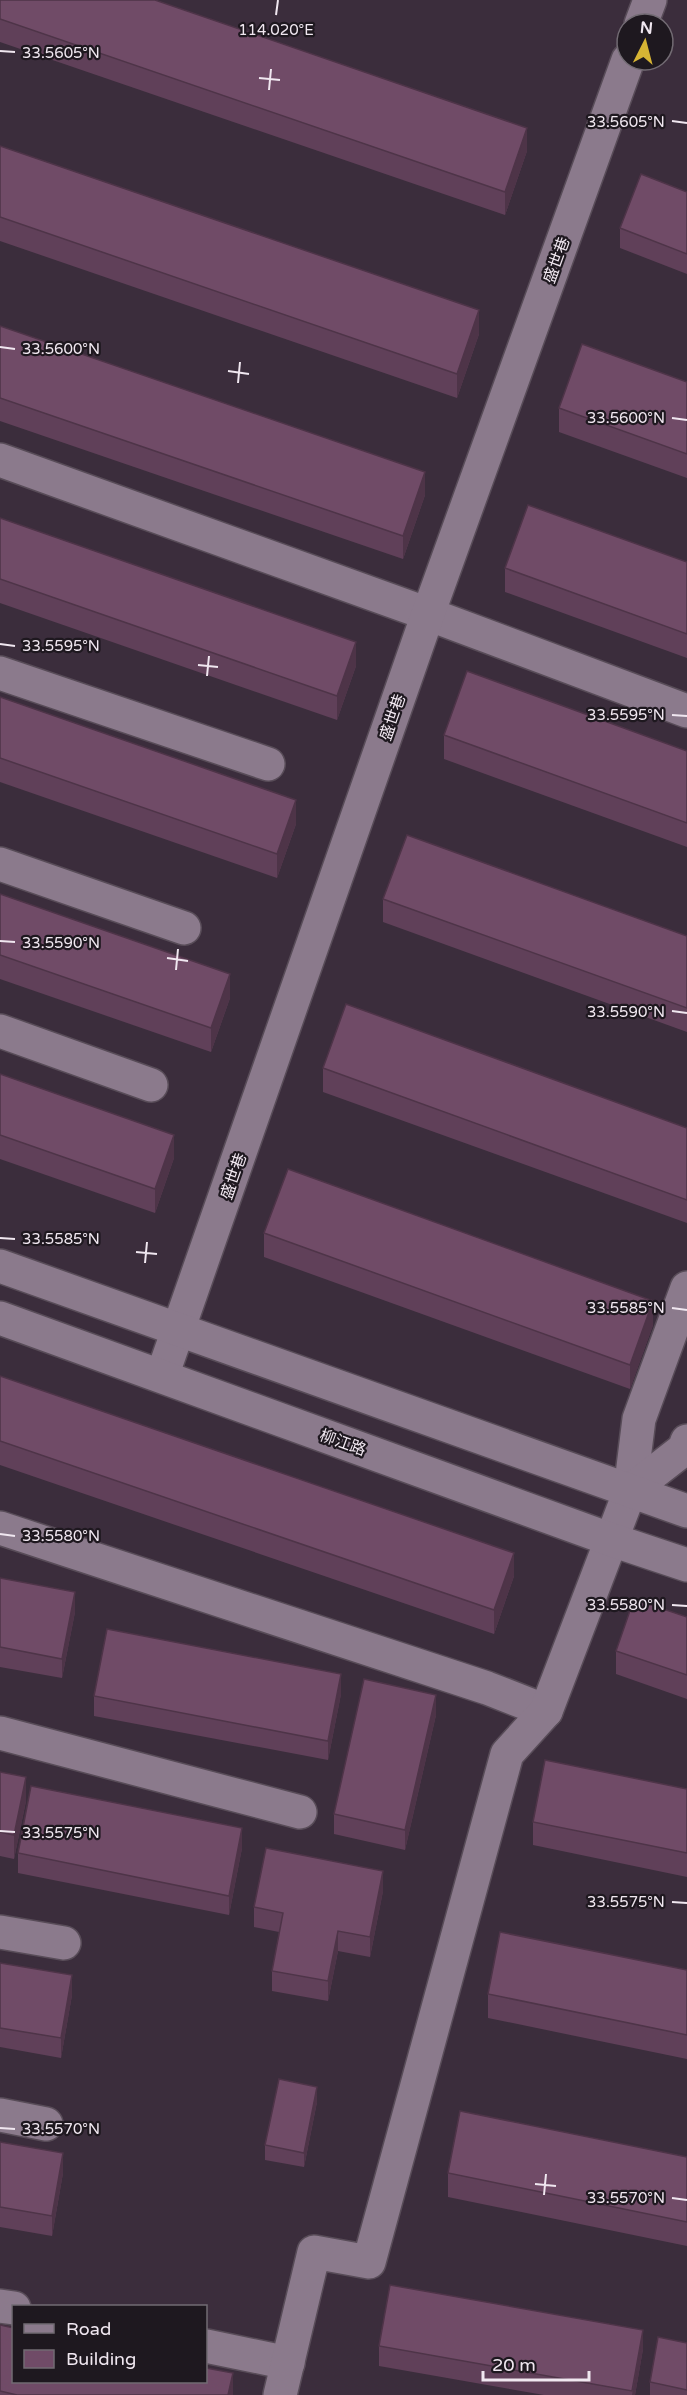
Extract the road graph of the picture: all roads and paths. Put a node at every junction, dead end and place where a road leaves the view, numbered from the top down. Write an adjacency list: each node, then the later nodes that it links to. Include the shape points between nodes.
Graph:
1 (624, 72): 3 (street, 盛世巷)
2 (0, 460): 3 (street)
3 (428, 614): 5 (street); 14 (street, 盛世巷)
4 (0, 673): 6 (street)
5 (687, 711)
6 (268, 764)
7 (0, 864): 8 (street)
8 (184, 928)
9 (0, 1030): 10 (street)
10 (151, 1085)
11 (0, 1266): 14 (street)
12 (687, 1288): 17 (street, via 639,1419)
13 (0, 1318): 15 (street, 柳江路)
14 (179, 1331): 15 (street, 盛世巷); 17 (street)
15 (162, 1376): 20 (street, 柳江路)
16 (687, 1441): 17 (street, via 684,1449)
17 (630, 1491): 18 (street); 20 (street)
18 (687, 1511)
19 (0, 1528): 22 (street, via 487,1688)
20 (612, 1540): 21 (street, 柳江路); 22 (street)
21 (687, 1565)
22 (546, 1711): 30 (street, via 507,1754 369,2262 314,2252)
23 (0, 1733): 24 (street)
24 (300, 1812)
25 (0, 1932): 26 (street)
26 (64, 1943)
27 (0, 2115): 28 (street)
28 (46, 2124)
29 (207, 2346): 30 (street)
30 (288, 2363): 31 (street)
31 (280, 2395)

